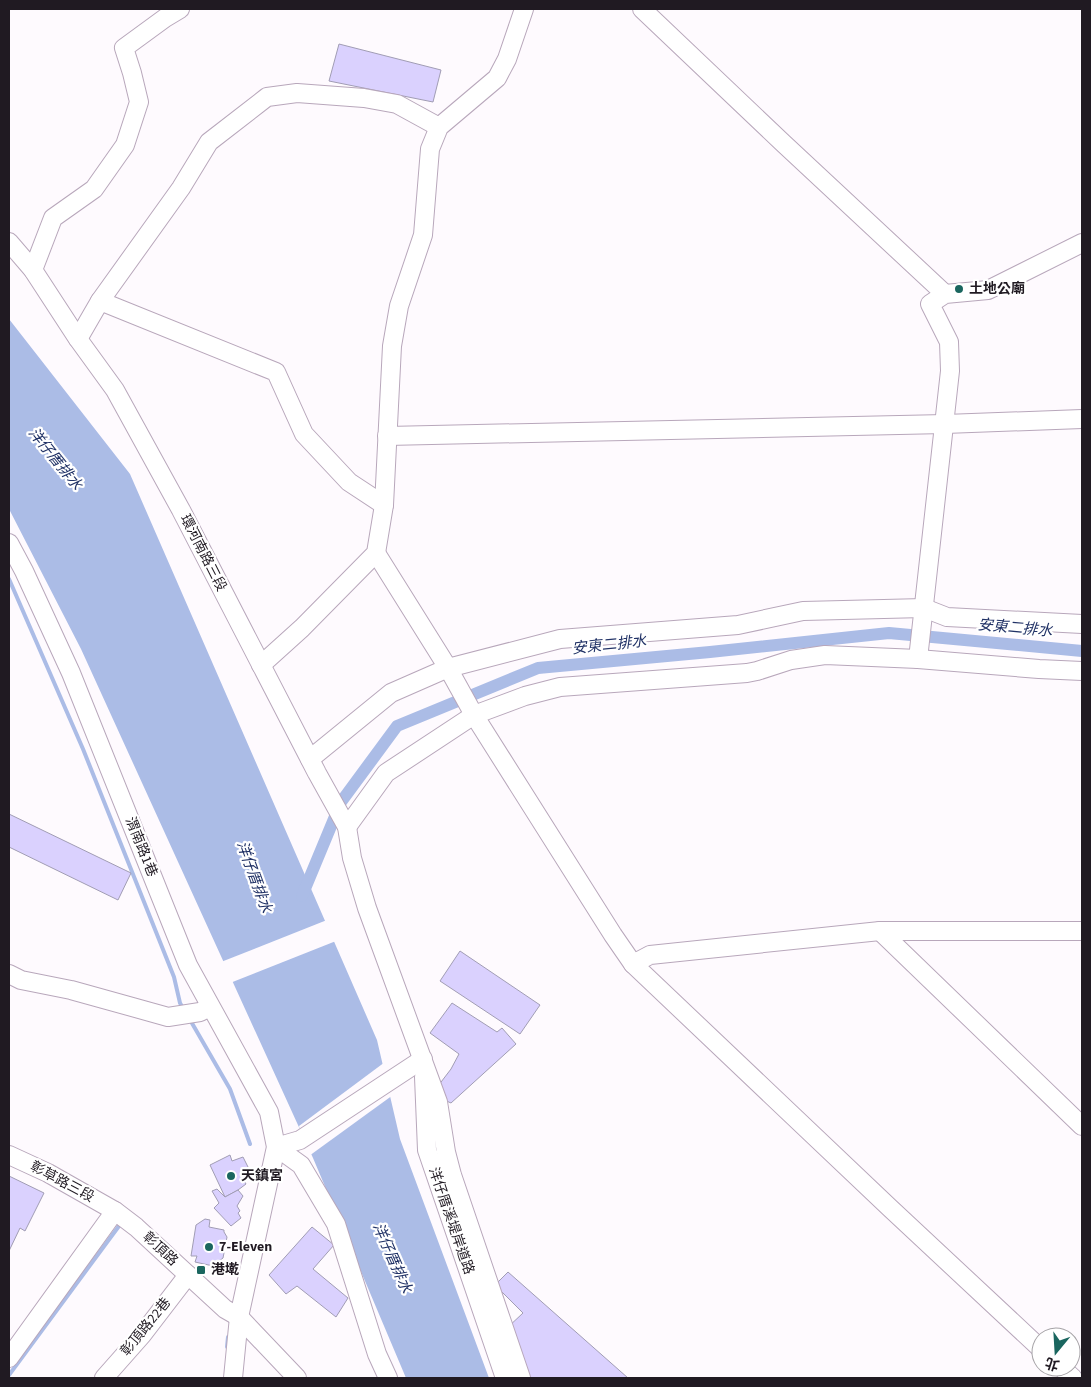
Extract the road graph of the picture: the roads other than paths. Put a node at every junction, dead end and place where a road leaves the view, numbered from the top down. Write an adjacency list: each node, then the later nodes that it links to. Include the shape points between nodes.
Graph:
1 (180, 9): 7 (street, via 124,48 139,102 125,145 94,189 53,218)
2 (524, 9): 4 (street, via 497,78)
3 (642, 9): 8 (street, via 783,143)
4 (439, 127): 9 (street, via 396,104 364,98 297,93 266,97 209,142 181,188); 13 (street, via 430,149 423,235 400,306 392,346)
5 (9, 242): 7 (street)
6 (1082, 243): 8 (street, via 988,290)
7 (33, 270): 10 (street, 環河南路三段)
8 (937, 299): 12 (street, via 949,342)
9 (100, 301): 10 (street); 14 (street, via 276,372 304,434 349,482)
10 (78, 338): 21 (street, 環河南路三段, via 115,390)
11 (1082, 419): 12 (street)
12 (945, 424): 13 (street); 18 (street)
13 (386, 436): 14 (street)
14 (384, 506): 16 (street)
15 (9, 543): 17 (street, 渭南路1巷)
16 (376, 553): 21 (street, via 302,628); 23 (street)
17 (13, 564): 31 (street, 渭南路1巷, via 71,673 188,965)
18 (923, 612): 19 (street, via 947,617); 20 (street); 23 (street, via 803,611 738,626 560,639)
19 (1082, 624)
20 (918, 659): 22 (street); 24 (street, via 825,655 791,660 747,674 560,687)
21 (261, 664): 25 (street, 環河南路三段)
22 (1082, 671)
23 (450, 672): 24 (street); 25 (street, via 391,692)
24 (471, 711): 26 (street, via 386,773); 29 (street)
25 (313, 766): 26 (street, 環河南路三段)
26 (347, 827): 32 (street, via 352,858 367,908)
27 (880, 931): 28 (street); 29 (street, via 650,955); 33 (street)
28 (1082, 931)
29 (633, 964): 39 (street)
30 (9, 974): 31 (street, via 168,1018)
31 (210, 1007): 34 (street, 渭南路1巷, via 269,1112)
32 (423, 1059): 34 (street, via 300,1140); 45 (street, 洋仔厝溪堤岸道路, via 427,1150); 46 (street, via 438,1102 452,1175)
33 (1082, 1126)
34 (276, 1147): 38 (street); 44 (street, via 301,1165 336,1224 377,1354)
35 (9, 1155): 36 (street, 彰草路三段)
36 (115, 1211): 37 (street, 彰頂路); 40 (street)
37 (188, 1275): 38 (street, 彰頂路); 41 (street, 彰頂路22巷)
38 (232, 1313): 42 (street); 43 (street, 彰頂路)
39 (1031, 1339)
40 (9, 1358)
41 (104, 1378)
42 (233, 1378)
43 (297, 1378)
44 (388, 1378)
45 (505, 1378)
46 (521, 1378)

